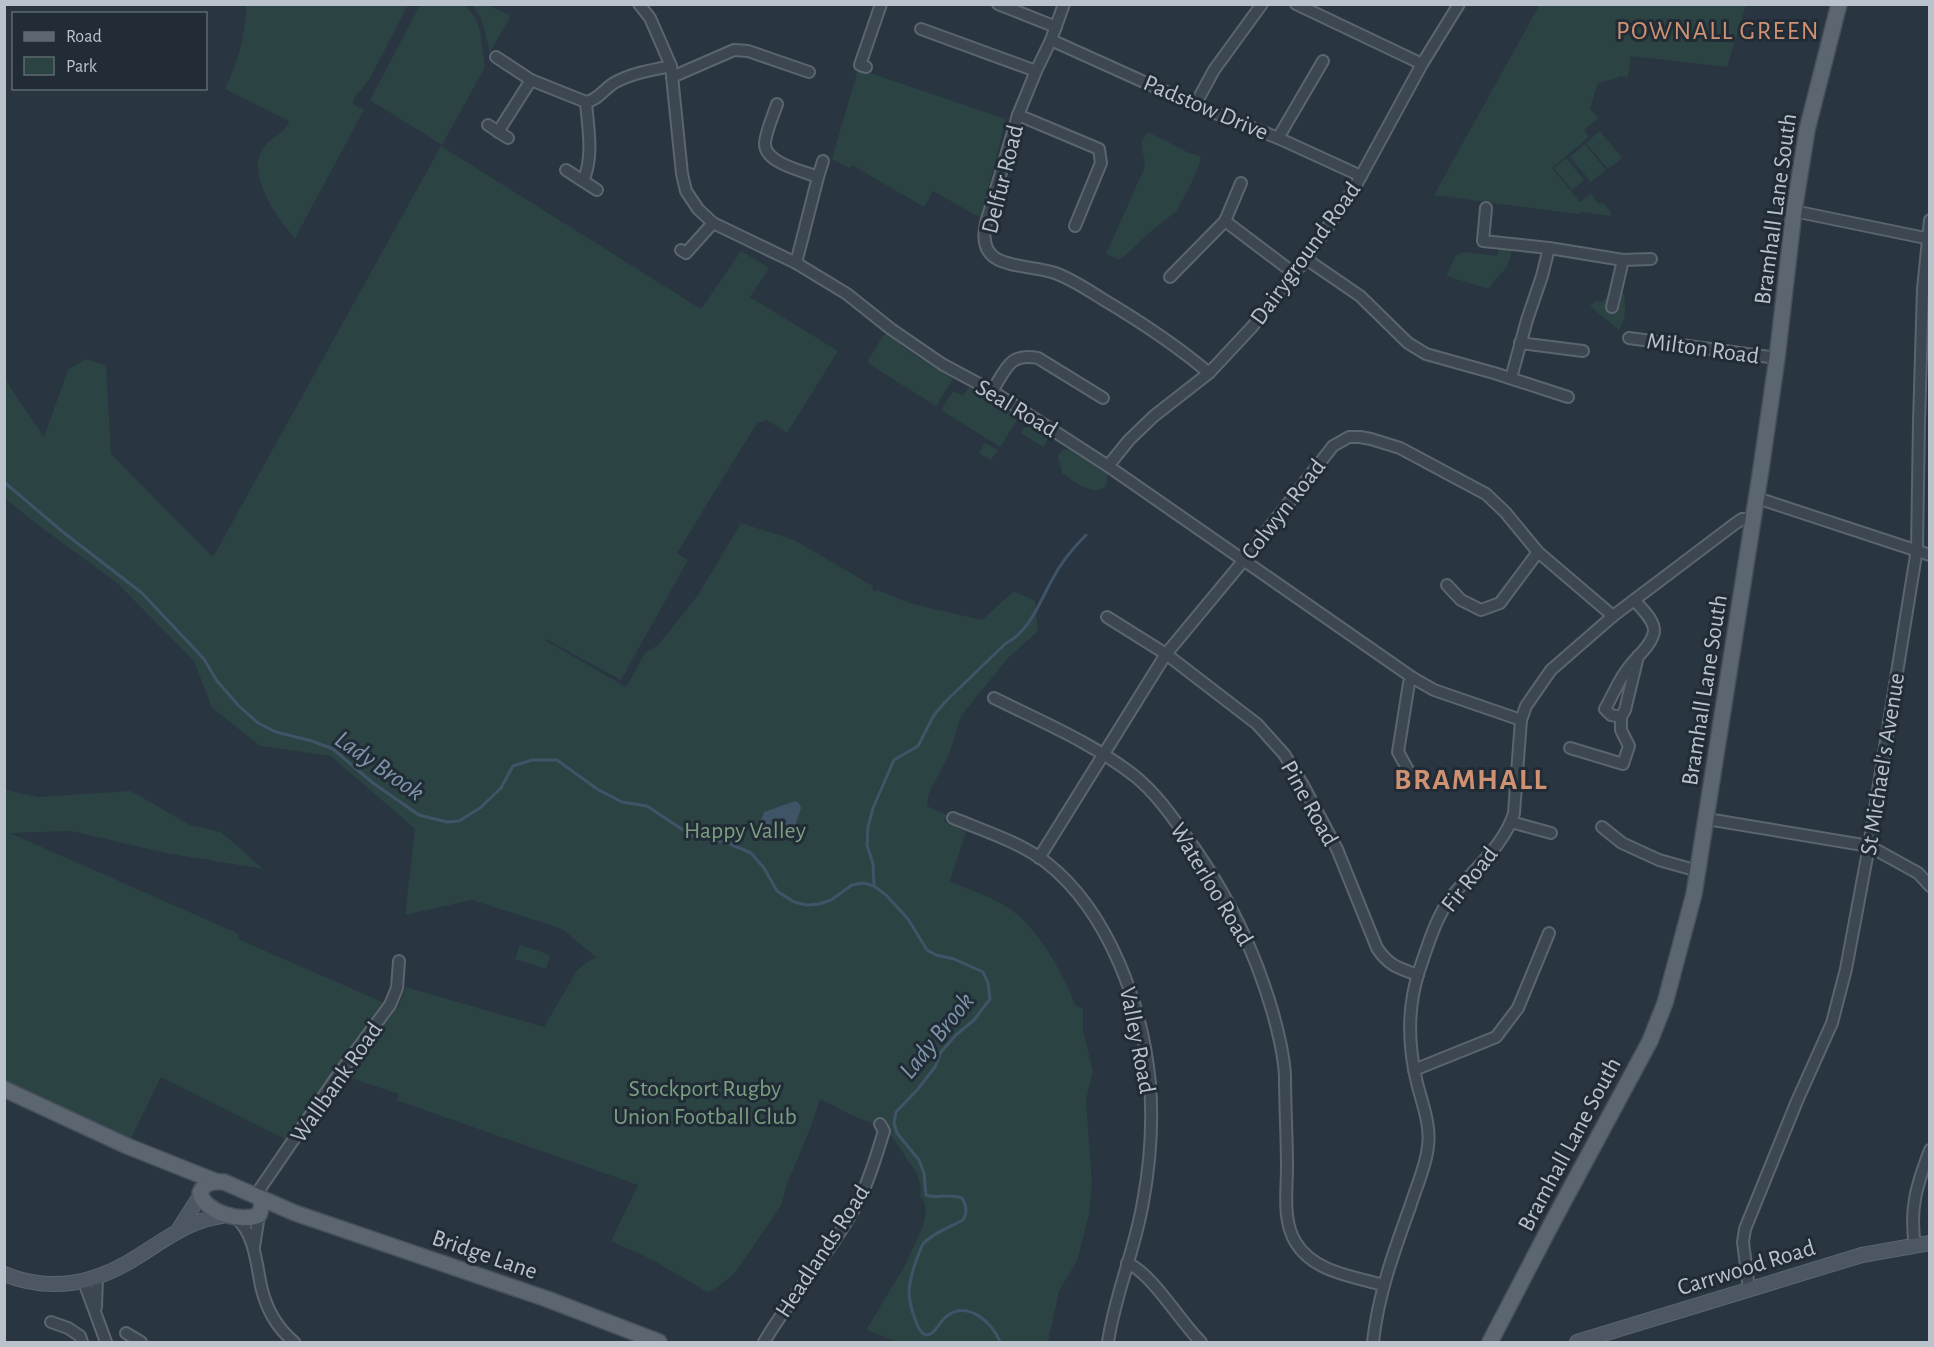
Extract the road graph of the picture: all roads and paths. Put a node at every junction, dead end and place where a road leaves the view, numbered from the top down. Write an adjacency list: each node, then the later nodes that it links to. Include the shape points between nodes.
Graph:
1 (639, 4): 16 (street, Seal Road, via 650,18)
2 (881, 4): 15 (street, via 860,65)
3 (998, 4): 9 (street)
4 (1064, 4): 9 (street, Delfur Road)
5 (1262, 4): 22 (street, via 1214,70)
6 (1296, 4): 14 (street)
7 (1459, 4): 14 (street, Dairyground Road)
8 (1839, 4): 36 (main road, Bramhall Lane South, via 1807,130)
9 (1056, 27): 10 (street, Delfur Road)
10 (1051, 40): 17 (street, Delfur Road); 22 (street, Padstow Drive)
11 (922, 43): 17 (street, via 924,30)
12 (496, 57): 19 (street)
13 (1323, 61): 27 (street)
14 (1422, 64): 30 (street, Dairyground Road)
15 (866, 67)
16 (672, 71): 18 (street, via 734,50); 20 (street, via 626,77); 39 (street, Seal Road, via 686,191)
17 (1036, 71): 23 (street, Delfur Road)
18 (809, 72)
19 (531, 80): 20 (street); 25 (street)
20 (586, 102): 32 (street, via 590,153)
21 (777, 104): 31 (street, via 765,143 767,154)
22 (1196, 105): 27 (street, Padstow Drive)
23 (1018, 115): 40 (street, via 1099,149 1101,163); 55 (street, Delfur Road, via 983,235 989,252 998,259 1072,281 1153,330)
24 (488, 125): 25 (street)
25 (498, 132): 26 (street)
26 (508, 138)
27 (1278, 138): 30 (street, Padstow Drive)
28 (823, 161): 31 (street)
29 (566, 170): 32 (street)
30 (1361, 176): 44 (street, Dairyground Road)
31 (818, 177): 47 (street)
32 (583, 181): 34 (street)
33 (1241, 183): 38 (street)
34 (597, 190)
35 (1486, 208): 42 (street, via 1483,241)
36 (1794, 211): 41 (street); 54 (main road, Bramhall Lane South)
37 (1929, 220): 41 (street, St Michael's Avenue)
38 (1226, 221): 48 (street); 49 (street)
39 (713, 223): 43 (street, via 686,253); 47 (street, Seal Road)
40 (1075, 226)
41 (1929, 239): 60 (street, St Michael's Avenue, via 1923,289)
42 (1548, 248): 46 (street); 52 (street)
43 (681, 250)
44 (1306, 259): 48 (street, Dairyground Road); 56 (street, via 1360,296 1408,344 1426,354)
45 (1651, 259): 46 (street)
46 (1623, 260): 50 (street)
47 (796, 263): 57 (street, Seal Road, via 847,294 942,364)
48 (1295, 274): 55 (street, Dairyground Road)
49 (1170, 278)
50 (1612, 307)
51 (1629, 338): 54 (street, Milton Road)
52 (1520, 343): 53 (street); 56 (street)
53 (1583, 351)
54 (1777, 358): 62 (main road, Bramhall Lane South)
55 (1209, 373): 61 (street, Dairyground Road, via 1154,416)
56 (1511, 378): 58 (street)
57 (992, 391): 59 (street, via 1012,360 1029,356); 61 (street, Seal Road)
58 (1568, 397)
59 (1103, 398)
60 (1924, 422): 64 (street, St Michael's Avenue)
61 (1108, 466): 67 (street, Seal Road)
62 (1757, 498): 63 (main road, Bramhall Lane South); 64 (street)
63 (1754, 519): 69 (street, Fir Road, via 1736,523); 82 (main road, Bramhall Lane South)
64 (1917, 549): 66 (street); 86 (street, St Michael's Avenue)
65 (1538, 552): 67 (street, Colwyn Road, via 1486,494 1400,448 1355,437 1333,446); 68 (street, via 1500,603 1481,610 1461,600); 70 (street, Colwyn Road)
66 (1929, 555)
67 (1244, 560): 72 (street, Colwyn Road); 74 (street, Seal Road)
68 (1447, 585)
69 (1634, 600): 70 (street, Fir Road); 73 (street, via 1652,621 1654,632)
70 (1613, 616): 77 (street, Fir Road, via 1551,670 1526,705)
71 (1107, 617): 72 (street, Pine Road)
72 (1166, 654): 79 (street, Colwyn Road); 92 (street, Pine Road, via 1257,724 1284,754 1337,849 1377,948 1393,966)
73 (1638, 656): 76 (street); 76 (street, via 1605,709)
74 (1413, 678): 77 (street, Seal Road, via 1434,690); 80 (street, via 1398,752)
75 (994, 698): 79 (street, Waterloo Road)
76 (1621, 717): 78 (street, via 1621,730 1629,746 1623,764)
77 (1521, 720): 83 (street, Fir Road)
78 (1570, 748)
79 (1103, 753): 87 (street, Colwyn Road); 108 (street, Waterloo Road, via 1163,804 1196,850 1252,949 1277,1029 1284,1069 1286,1198 1290,1231 1296,1244 1321,1266)
80 (1413, 779)
81 (953, 818): 87 (street, Valley Road)
82 (1707, 819): 86 (street); 88 (main road, Bramhall Lane South)
83 (1511, 822): 85 (street); 92 (street, Fir Road, via 1448,901)
84 (1602, 827): 88 (street, via 1622,843 1659,860)
85 (1551, 833)
86 (1869, 846): 89 (street, via 1918,873); 109 (street, St Michael's Avenue, via 1832,1023 1745,1229)
87 (1039, 858): 105 (street, Valley Road, via 1075,891 1094,917 1124,975 1136,1013 1148,1070 1151,1111 1144,1200)
88 (1698, 871): 121 (main road, Bramhall Lane South, via 1665,1003 1650,1041)
89 (1929, 886)
90 (1549, 933): 93 (street, via 1518,1008 1496,1037)
91 (399, 961): 100 (street, Wallbank Road, via 397,987 390,1005 338,1075)
92 (1418, 975): 93 (street, Fir Road, via 1410,1025)
93 (1414, 1070): 108 (street, Fir Road, via 1428,1146)
94 (4, 1089): 96 (main road)
95 (880, 1124): 117 (street, Headlands Road, via 884,1131 873,1172 859,1200)
96 (120, 1143): 98 (main road, Bridge Lane); 99 (main road, via 183,1177)
97 (1929, 1150): 103 (street, via 1913,1202 1912,1227)
98 (215, 1181): 99 (main road, via 207,1183); 100 (main road, Bridge Lane, via 224,1182)
99 (200, 1194): 101 (main road, via 212,1208); 102 (street)
100 (259, 1206): 101 (main road, via 253,1218); 104 (street); 116 (main road, Bridge Lane, via 295,1213 547,1299)
101 (232, 1216): 102 (street, via 210,1217); 104 (street, via 243,1224)
102 (179, 1229): 107 (street, via 134,1259)
103 (1922, 1244): 109 (street, Carrwood Road, via 1862,1255)
104 (254, 1247): 115 (street, via 269,1310)
105 (1127, 1263): 118 (street, Valley Road); 119 (street, via 1137,1267)
106 (4, 1274): 107 (street, via 28,1283)
107 (90, 1280): 113 (street)
108 (1383, 1285): 120 (street, Fir Road)
109 (1749, 1289): 122 (street, Carrwood Road)
110 (51, 1322): 112 (street, via 68,1328)
111 (126, 1333): 114 (street)
112 (82, 1342)
113 (106, 1342)
114 (141, 1342)
115 (294, 1342)
116 (659, 1342)
117 (764, 1342)
118 (1108, 1342)
119 (1201, 1342)
120 (1373, 1342)
121 (1490, 1342)
122 (1577, 1342)

